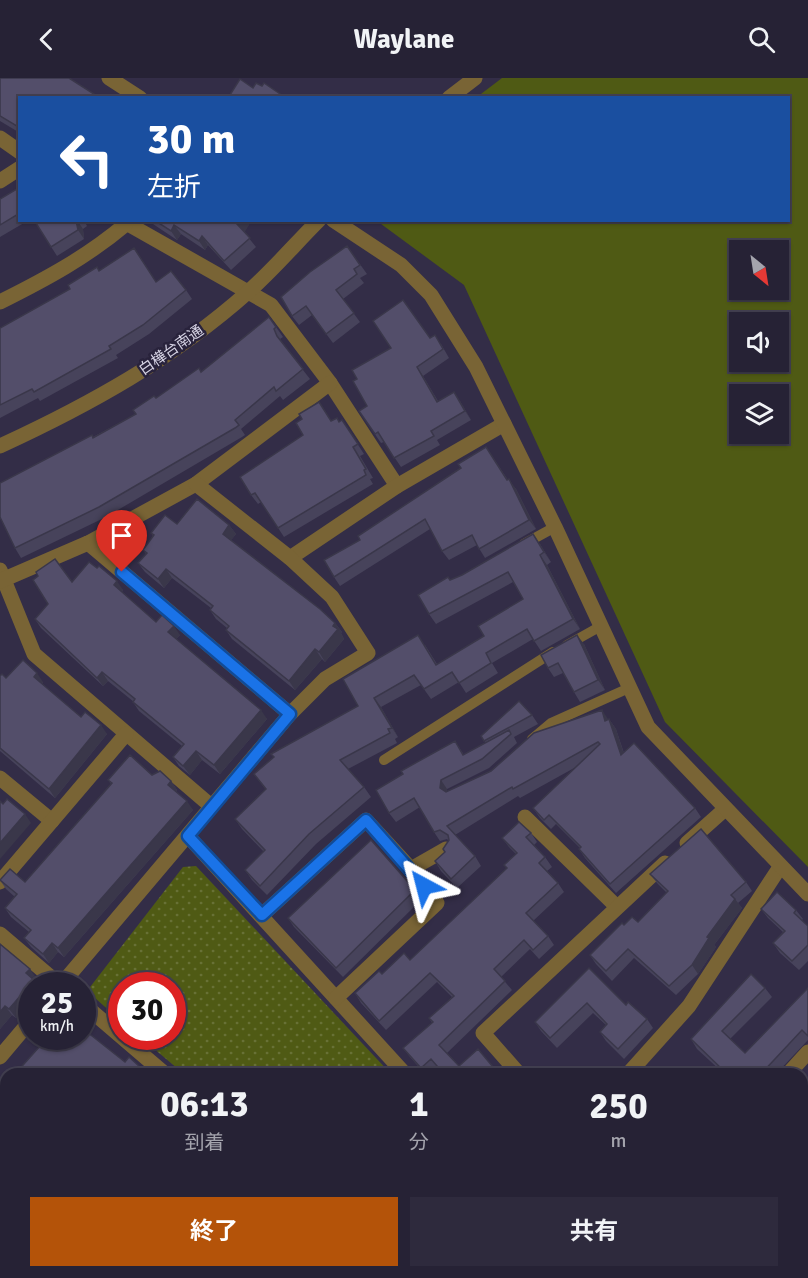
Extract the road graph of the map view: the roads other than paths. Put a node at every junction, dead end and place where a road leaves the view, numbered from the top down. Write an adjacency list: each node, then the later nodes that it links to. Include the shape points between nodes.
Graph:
1 (109, 78): 3 (street)
2 (475, 78): 4 (street)
3 (137, 96)
4 (452, 96)
5 (0, 138): 6 (street)
6 (18, 151)
7 (18, 169): 8 (street)
8 (0, 181)
9 (124, 222): 12 (street); 13 (street, via 94,251)
10 (317, 222): 12 (street, 白樺台南通)
11 (336, 222): 15 (street, via 401,265 431,295 476,367)
12 (248, 292): 14 (street, via 271,304); 16 (street, 白樺台南通, via 120,386)
13 (0, 302)
14 (330, 383): 17 (street); 18 (street)
15 (504, 424): 18 (street); 19 (street)
16 (0, 446)
17 (196, 484): 20 (street); 22 (street)
18 (397, 486): 22 (street)
19 (555, 527): 21 (lane); 24 (street)
20 (88, 543): 23 (street); 26 (street)
21 (515, 549)
22 (290, 558): 26 (street, via 333,597 368,653 325,680)
23 (1, 576): 27 (street, via 34,654)
24 (601, 626): 25 (street); 29 (lane)
25 (629, 688): 28 (lane, via 552,723); 32 (street, via 648,728)
26 (290, 714): 31 (street)
27 (126, 734): 31 (street); 34 (street)
28 (526, 745)
29 (384, 760)
30 (0, 778): 34 (street)
31 (211, 806): 35 (street)
32 (724, 810): 37 (street); 41 (street)
33 (525, 817): 41 (street)
34 (52, 821): 39 (street)
35 (188, 836): 42 (street); 45 (street)
36 (446, 849): 38 (street)
37 (780, 867): 40 (street); 54 (street, via 689,1006)
38 (411, 869): 42 (street, via 366,820); 46 (street, via 437,903)
39 (0, 882)
40 (808, 894)
41 (616, 906): 53 (street, via 483,1034)
42 (262, 915): 46 (street)
43 (0, 934): 44 (street)
44 (45, 972)
45 (71, 972)
46 (336, 998): 52 (street)
47 (96, 1015): 51 (street)
48 (18, 1036): 50 (street)
49 (808, 1052): 55 (street)
50 (0, 1057)
51 (158, 1068)
52 (400, 1068)
53 (514, 1068)
54 (633, 1068)
55 (793, 1068)

